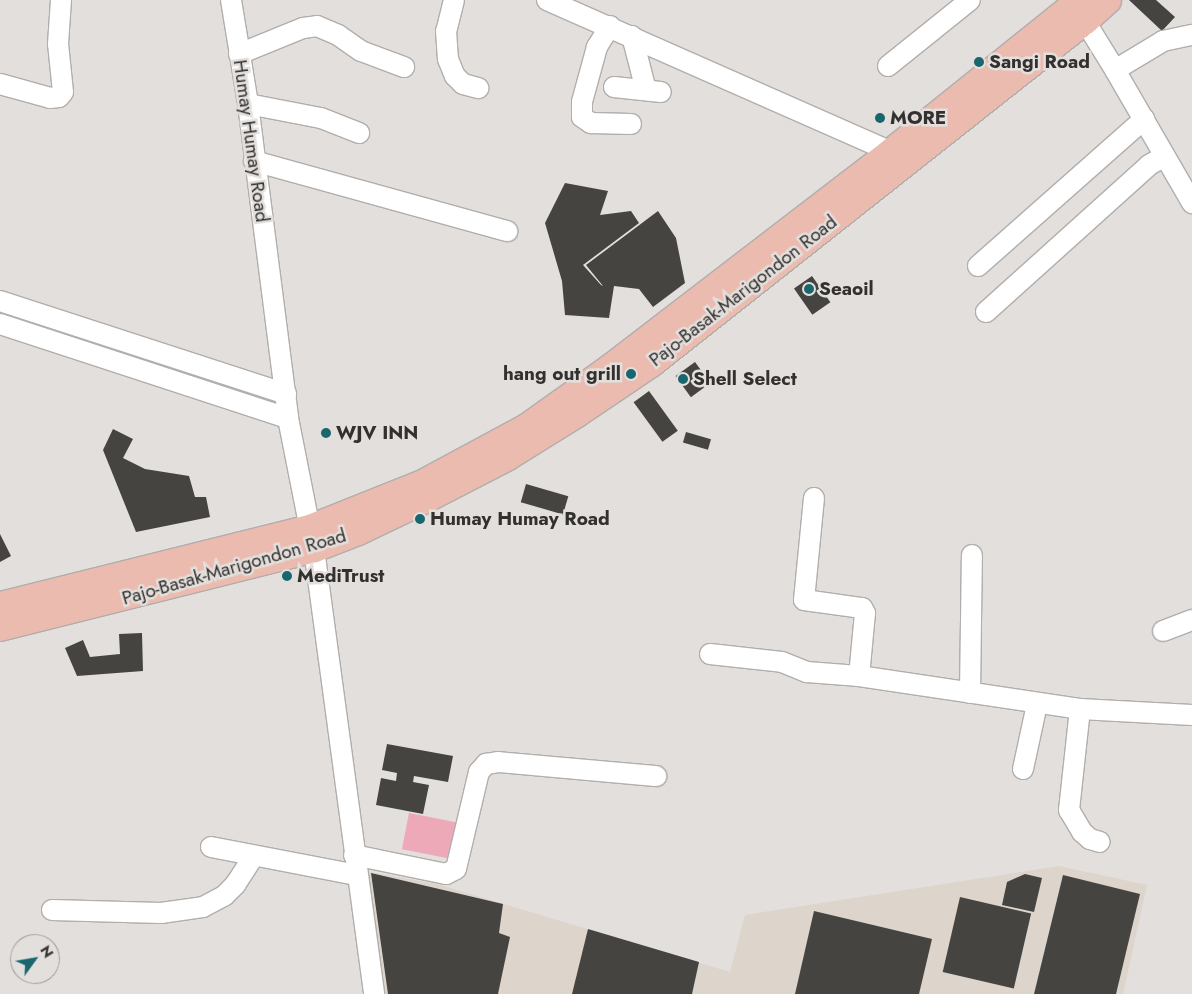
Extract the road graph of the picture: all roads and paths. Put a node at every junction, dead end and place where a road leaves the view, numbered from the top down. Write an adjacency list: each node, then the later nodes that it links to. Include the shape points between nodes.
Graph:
1 (61, 0): 15 (street, via 58,44 63,92 59,97 50,98)
2 (231, 0): 11 (street, Humay Humay Road)
3 (454, 0): 17 (street, via 445,49 455,76 463,84)
4 (548, 0): 8 (street)
5 (970, 0): 12 (street)
6 (1108, 0): 7 (main road, Pajo-Basak-Marigondon Road)
7 (1077, 6): 14 (street); 22 (main road, Pajo-Basak-Marigondon Road); 36 (main road, Pajo-Basak-Marigondon Road, via 651,364 508,457 430,498 358,532)
8 (610, 26): 10 (street); 20 (street, via 597,47 582,102 582,117 591,123)
9 (1192, 35): 14 (street, via 1164,41)
10 (632, 36): 16 (street, via 654,91); 22 (street)
11 (239, 54): 13 (street, via 303,28 317,26 338,35 361,51); 18 (street, Humay Humay Road)
12 (888, 66)
13 (404, 67)
14 (1115, 70): 19 (street)
15 (0, 84)
16 (614, 87)
17 (478, 88)
18 (248, 104): 21 (street, via 321,118); 24 (street, Humay Humay Road)
19 (1144, 119): 23 (street); 27 (street)
20 (631, 124)
21 (359, 133)
22 (890, 151): 36 (main road, Pajo-Basak-Marigondon Road, via 576,392 526,426)
23 (1166, 156): 25 (street); 29 (street, via 1149,165)
24 (254, 161): 26 (street); 33 (street, Humay Humay Road)
25 (1192, 203)
26 (507, 231)
27 (978, 266)
28 (0, 301): 31 (street)
29 (986, 312)
30 (0, 324): 32 (street)
31 (88, 329): 32 (street); 33 (street)
32 (81, 352): 34 (street)
33 (286, 394): 34 (street, Humay Humay Road)
34 (288, 418): 36 (street, Humay Humay Road)
35 (814, 498): 43 (street, via 804,600 862,608 866,613)
36 (311, 538): 38 (main road, Pajo-Basak-Marigondon Road); 40 (main road, Pajo-Basak-Marigondon Road); 52 (street, Humay Humay Road)
37 (972, 555): 44 (street)
38 (0, 604)
39 (1192, 620): 41 (street)
40 (0, 628)
41 (1163, 631)
42 (710, 654): 43 (street, via 782,662 807,672)
43 (859, 676): 44 (street)
44 (970, 693): 45 (street)
45 (1037, 704): 46 (street); 48 (street)
46 (1080, 709): 47 (street); 50 (street, via 1070,810 1082,832)
47 (1192, 715)
48 (1023, 769)
49 (656, 776): 52 (street, via 498,762 486,764 479,772 456,869 446,874)
50 (1100, 842)
51 (211, 847): 53 (street)
52 (354, 855): 54 (street, Humay Humay Road)
53 (254, 856): 54 (street); 55 (street, via 235,885 224,896 203,907 161,913)
54 (357, 876): 56 (street, Humay Humay Road)
55 (52, 910)
56 (374, 994)

